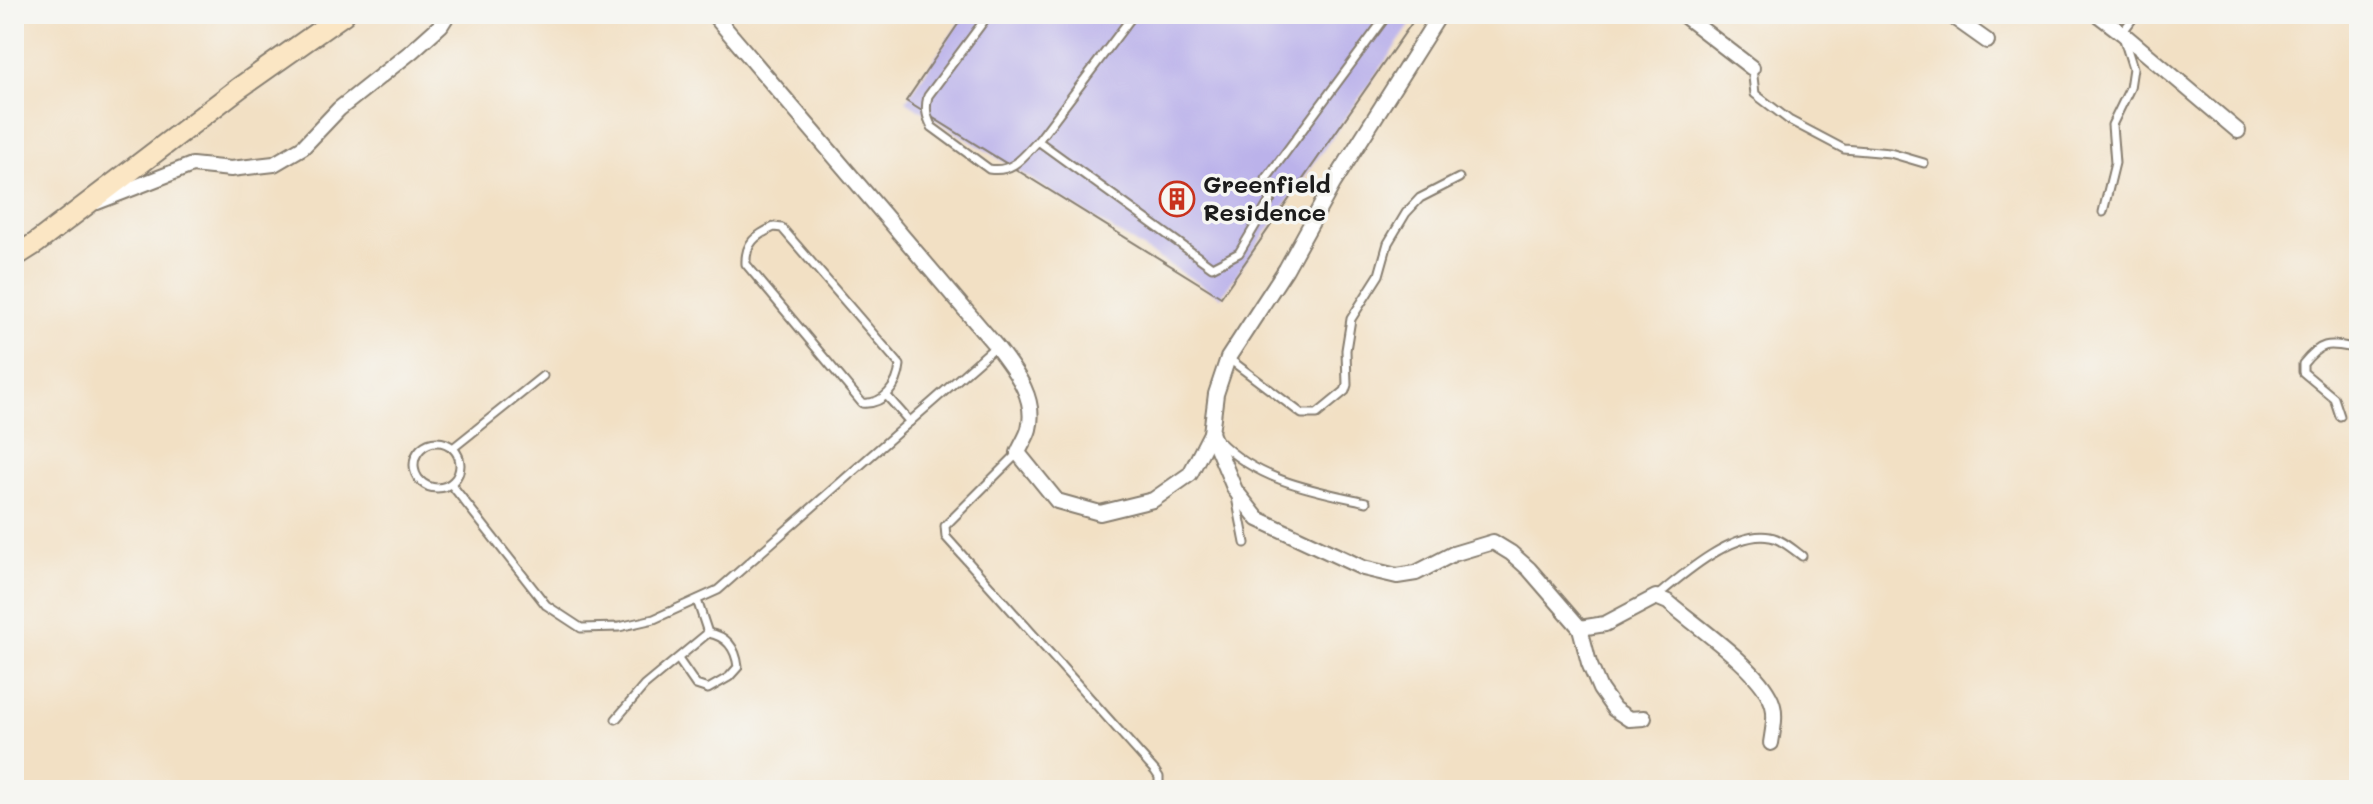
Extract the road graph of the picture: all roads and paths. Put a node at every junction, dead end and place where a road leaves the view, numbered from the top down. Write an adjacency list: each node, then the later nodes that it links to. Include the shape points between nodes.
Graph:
1 (344, 14): 19 (main road)
2 (448, 14): 19 (street, via 303,147 274,164 231,169 192,165)
3 (713, 14): 22 (street)
4 (989, 14): 16 (lane, via 928,96 927,118 932,127 998,171 1016,165)
5 (1134, 14): 16 (lane)
6 (1388, 14): 16 (lane, via 1266,179 1271,199 1239,253 1212,267)
7 (1440, 14): 24 (street)
8 (1682, 14): 14 (street)
9 (1949, 14): 13 (street)
10 (2097, 14): 12 (street)
11 (2136, 14): 12 (lane)
12 (2122, 33): 15 (street); 20 (lane, via 2133,68 2130,88 2112,125 2115,163)
13 (1987, 41)
14 (1752, 68): 17 (lane, via 1755,94 1820,138 1844,149)
15 (2238, 131)
16 (1038, 141)
17 (1924, 163)
18 (1459, 178): 24 (lane, via 1420,198 1388,243 1379,275 1351,319 1347,385 1339,398 1317,414 1302,414)
19 (83, 208): 21 (main road)
20 (2103, 212)
21 (14, 257)
22 (996, 346): 28 (lane); 31 (street, via 1023,382 1029,408 1029,428)
23 (2359, 349): 27 (lane, via 2320,346 2303,364 2303,372 2334,398)
24 (1228, 358): 29 (street)
25 (543, 376): 30 (lane)
26 (887, 396): 26 (lane, via 900,365 782,228 762,232 751,241 746,264 862,403); 28 (lane)
27 (2340, 416)
28 (910, 422): 38 (lane, via 738,574)
29 (1211, 433): 31 (street, via 1190,474 1153,500 1100,513 1057,501); 33 (street); 34 (lane, via 1253,469 1301,488)
30 (453, 448): 32 (lane, via 460,460); 32 (lane, via 428,443 417,451 413,464 416,477 426,486 439,489)
31 (1018, 453): 45 (lane, via 945,526 946,537 1155,771)
32 (451, 484): 38 (lane, via 546,605 581,628 654,619)
33 (1235, 490): 35 (lane); 39 (street, via 1258,519 1363,568 1397,576 1493,542 1529,569)
34 (1366, 502)
35 (1245, 543)
36 (1802, 556): 37 (lane, via 1771,536 1736,541)
37 (1656, 597): 39 (street, via 1605,624); 44 (street, via 1751,672 1775,711)
38 (697, 600): 40 (lane)
39 (1580, 628): 42 (street, via 1589,663 1614,709 1629,719)
40 (708, 633): 41 (lane); 41 (lane, via 732,646 738,667 729,677 708,689 696,685)
41 (678, 659): 43 (lane, via 644,686)
42 (1644, 718)
43 (616, 719)
44 (1771, 743)
45 (1159, 790)

